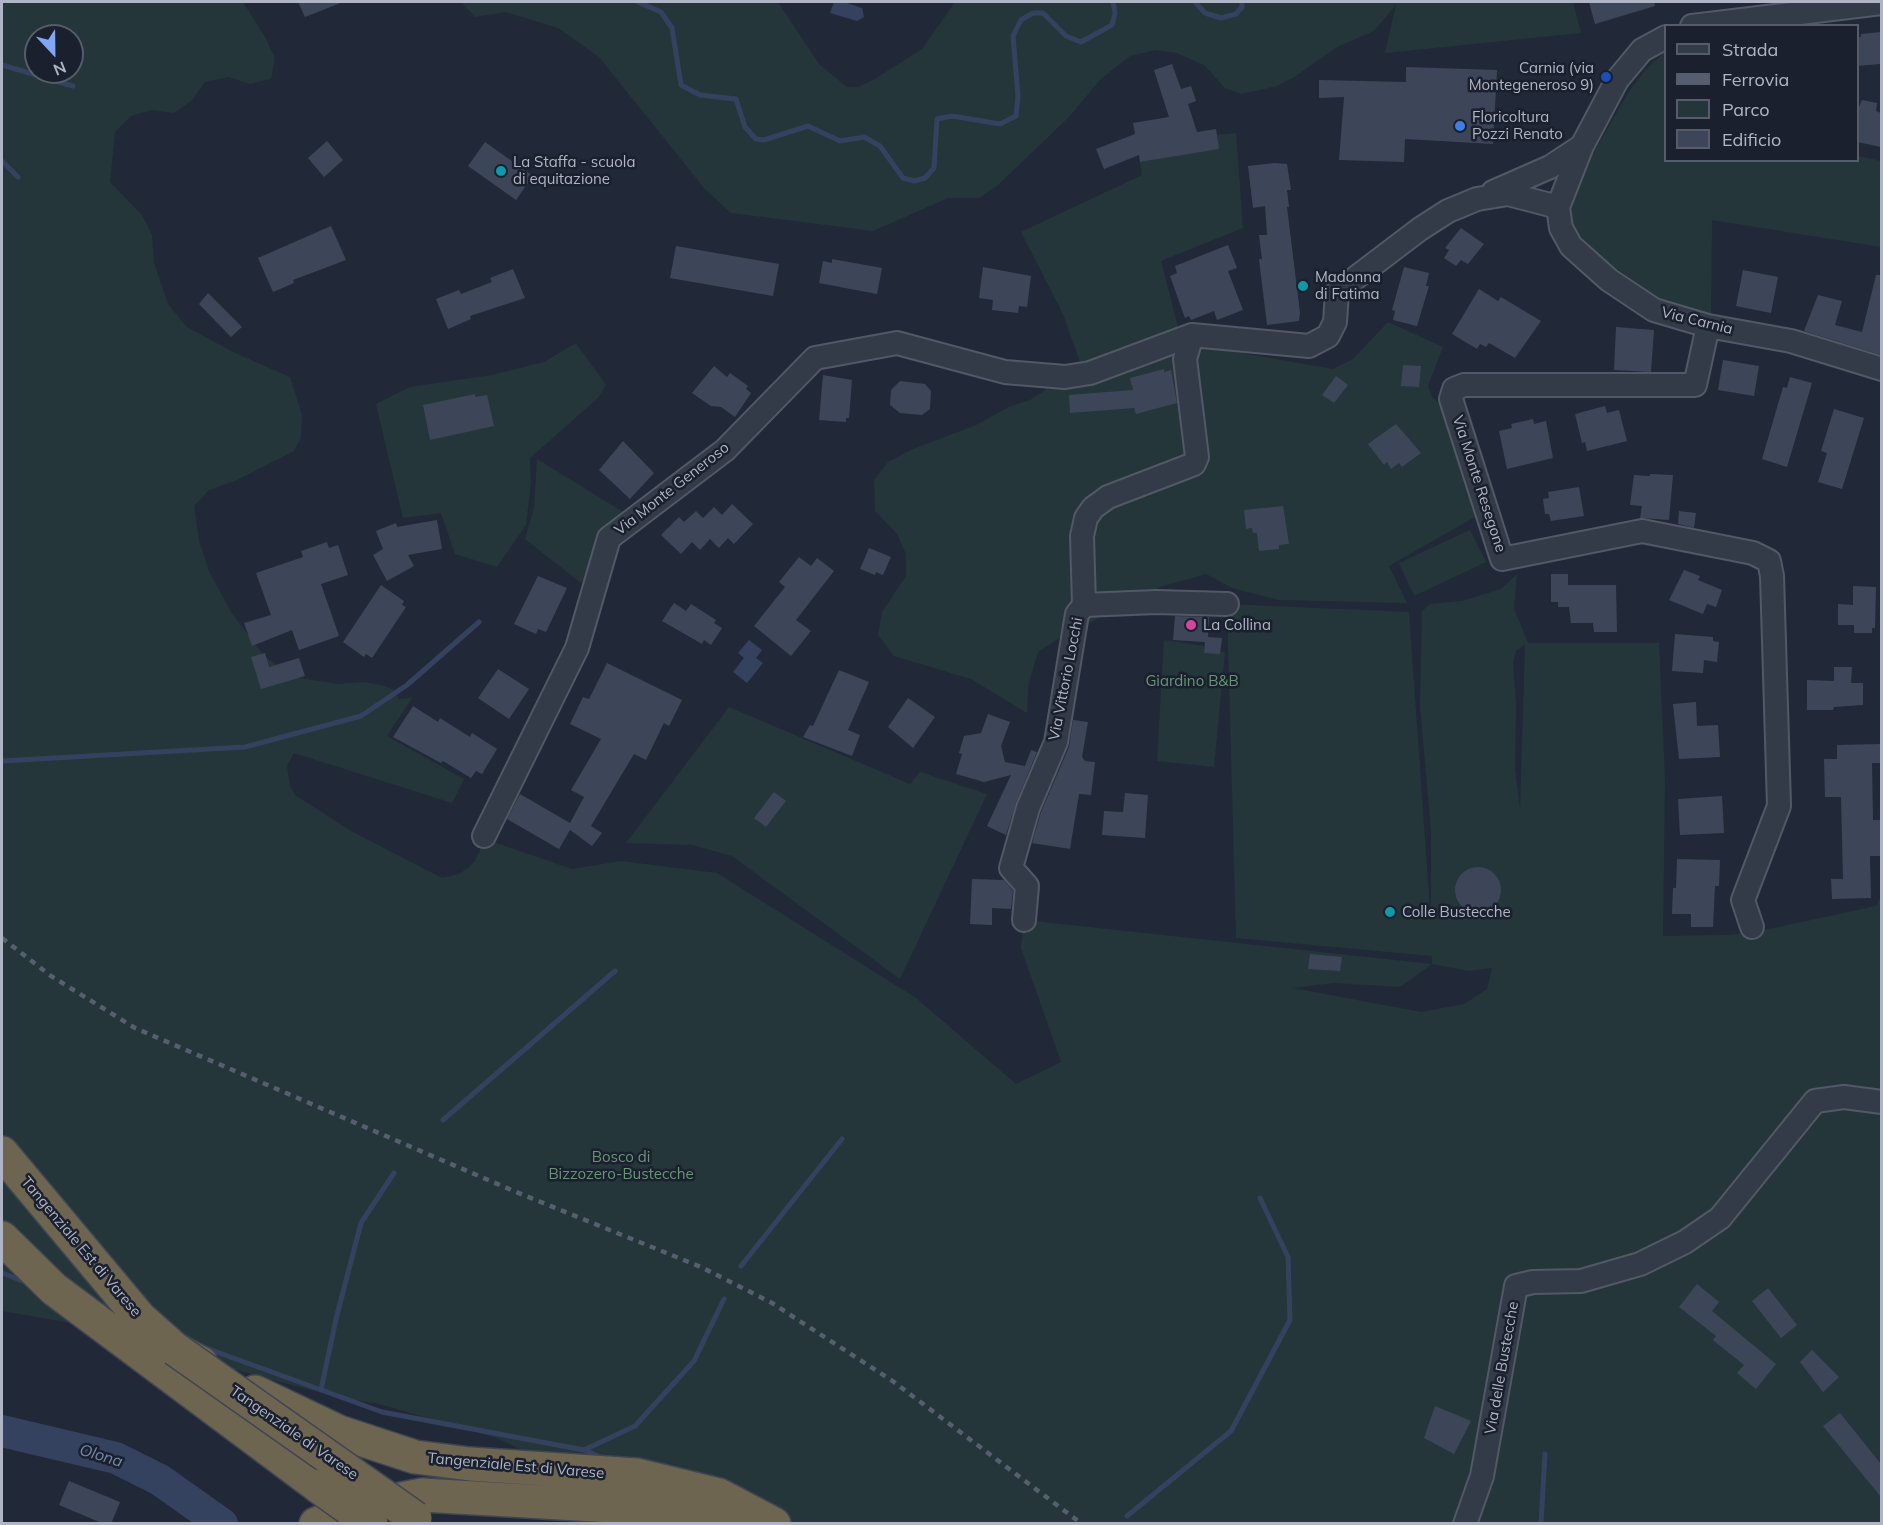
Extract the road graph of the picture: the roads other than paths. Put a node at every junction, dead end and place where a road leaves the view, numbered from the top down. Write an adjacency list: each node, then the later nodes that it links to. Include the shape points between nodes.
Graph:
1 (1881, 3): 2 (street)
2 (1708, 24)
3 (1664, 38): 4 (street, Via Monte Generoso, via 1642,50 1617,80)
4 (1582, 146): 5 (street, Via Monte Generoso, via 1550,167); 6 (street, Via Monte Generoso)
5 (1477, 199): 6 (street, Via Monte Generoso, via 1508,194); 8 (street, Via Monte Generoso, via 1420,229 1337,292 1335,322 1328,336 1309,346)
6 (1558, 207): 7 (street, Via Carnia, via 1561,228 1571,246 1609,280 1654,310)
7 (1708, 326): 9 (street, Via Carnia, via 1791,341); 14 (street, Via Monte Resegone, via 1695,385 1464,385 1454,390 1451,399 1502,559 1642,531 1754,552 1769,561 1779,806 1743,900)
8 (1192, 335): 11 (street, via 1185,359 1197,457 1194,464 1108,497 1093,508 1082,536); 12 (street, Via Monte Generoso, via 1089,373 1065,377 1005,372 897,343 815,358 725,450 609,538 577,648)
9 (1881, 369)
10 (1227, 604): 11 (street, Via Vittorio Locchi)
11 (1084, 605): 13 (street, Via Vittorio Locchi, via 1077,614 1056,742 1028,808 1011,868 1027,886)
12 (484, 836)
13 (1024, 920)
14 (1752, 927)
15 (1881, 1102): 26 (street, Via delle Bustecche, via 1844,1097 1815,1101 1720,1218 1685,1242 1640,1264 1581,1281 1516,1286 1482,1476)
16 (2, 1153): 18 (highway, Tangenziale Est di Varese, via 140,1318)
17 (2, 1238): 19 (highway, Tangenziale Est di Varese, via 54,1289)
18 (175, 1348): 20 (highway, Tangenziale di Varese, bridge); 25 (highway, Tangenziale Est di Varese, bridge, via 288,1410 415,1457 637,1475 719,1495)
19 (318, 1486): 22 (highway, Tangenziale Est di Varese, bridge); 23 (highway, Tangenziale di Varese, bridge)
20 (415, 1518)
21 (316, 1524): 24 (highway, via 387,1500 422,1495 682,1510)
22 (363, 1524)
23 (371, 1524)
24 (758, 1524)
25 (774, 1524)
26 (1465, 1524)

